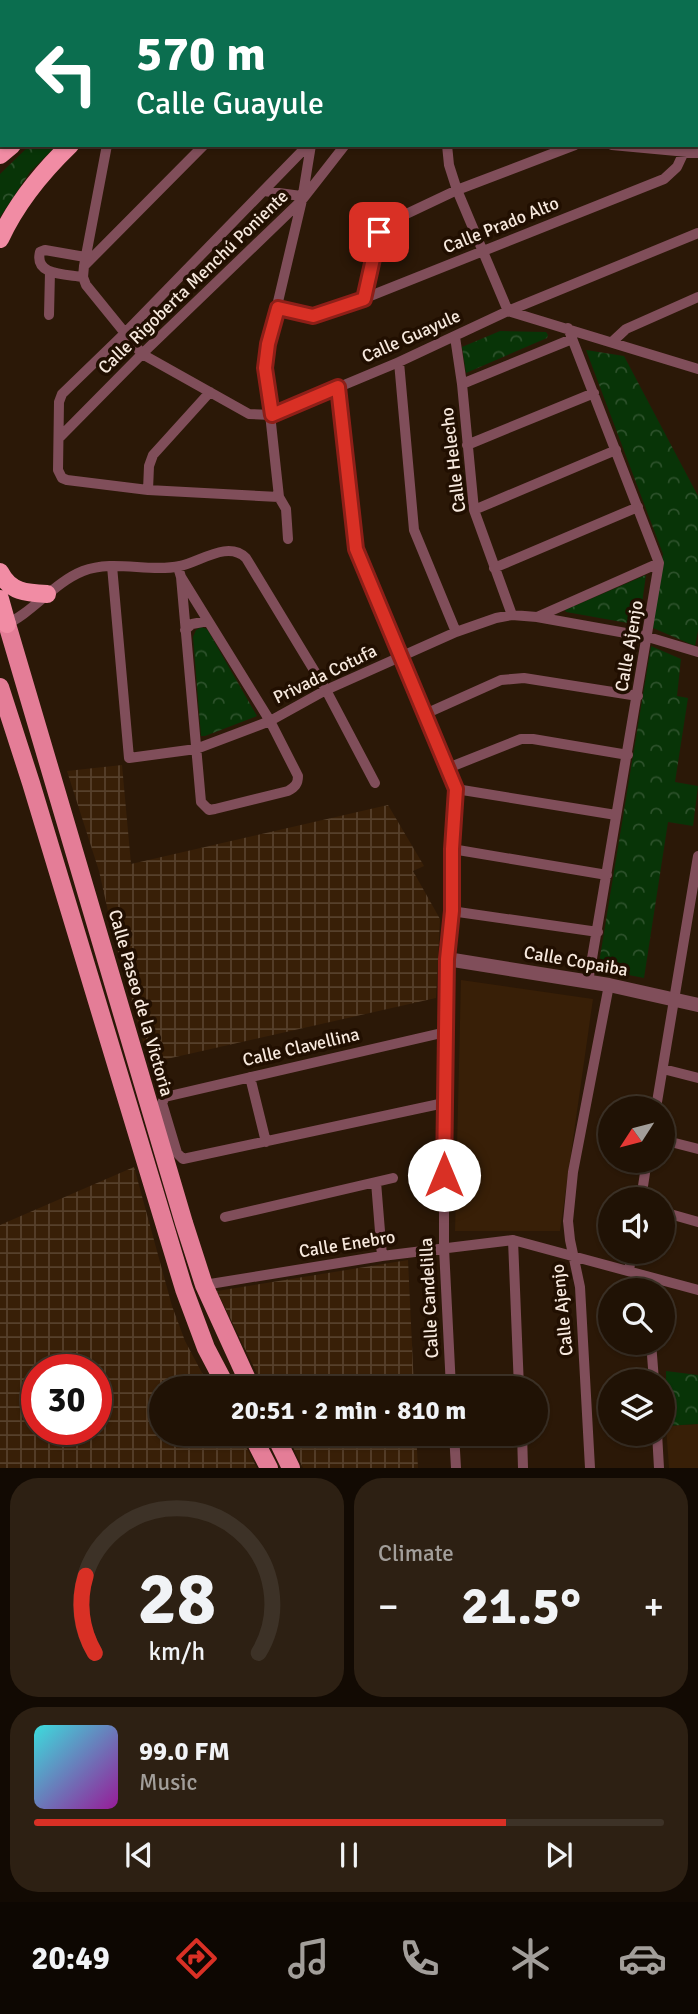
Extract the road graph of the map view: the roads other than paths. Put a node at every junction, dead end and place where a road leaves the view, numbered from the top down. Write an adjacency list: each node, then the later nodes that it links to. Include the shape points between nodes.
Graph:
1 (68, 147): 16 (highway, via 21,201)
2 (107, 147): 18 (street)
3 (202, 147): 18 (street)
4 (308, 147): 13 (street, Calle Rigoberta Menchú Poniente)
5 (310, 147): 14 (street)
6 (343, 147): 14 (street, Calle Rigoberta Menchú Poniente)
7 (447, 147): 12 (street)
8 (570, 147): 12 (street)
9 (633, 147): 10 (street)
10 (684, 152): 11 (street); 17 (street, Calle Prado Alto, via 664,179)
11 (698, 153)
12 (457, 190): 17 (street); 21 (street, via 383,225 375,242)
13 (264, 191): 14 (street); 25 (street, Calle Rigoberta Menchú Poniente)
14 (302, 198): 22 (street); 29 (street, Calle Rigoberta Menchú Poniente)
15 (698, 233): 23 (street, Calle Guayule)
16 (0, 239)
17 (483, 251): 21 (street, Calle Prado Alto); 23 (street)
18 (84, 266): 19 (street); 19 (street, via 42,250 38,262); 25 (street, via 86,285)
19 (50, 272): 24 (street)
20 (698, 297): 28 (street, via 626,329)
21 (364, 299): 22 (street, Calle Prado Alto, via 313,316)
22 (278, 308): 36 (street, via 265,368)
23 (508, 311): 26 (street); 27 (street, Calle Guayule)
24 (49, 314)
25 (124, 334): 29 (street); 37 (street, Calle Rigoberta Menchú Poniente, via 62,394)
26 (570, 334): 28 (street); 32 (street); 35 (street, Calle Ajenjo)
27 (455, 337): 30 (street, Calle Guayule); 32 (street, Calle Helecho)
28 (612, 342): 31 (street)
29 (142, 354): 34 (street); 37 (street, Calle Rigoberta Menchú Poniente)
30 (399, 362): 33 (street, Calle Guayule); 57 (street, via 414,530)
31 (698, 369)
32 (462, 384): 38 (street, Calle Helecho)
33 (338, 387): 36 (street, Calle Guayule); 60 (street, Calle Candelilla, via 356,549)
34 (210, 392): 36 (street, via 249,414); 40 (street, via 153,455)
35 (594, 393): 38 (street); 39 (street, Calle Ajenjo)
36 (272, 415): 41 (street)
37 (59, 438): 40 (street, Calle Rigoberta Menchú Poniente, via 62,478)
38 (467, 445): 43 (street, Calle Helecho)
39 (616, 450): 42 (street, Calle Ajenjo); 43 (street)
40 (148, 490): 41 (street, Calle Rigoberta Menchú Poniente)
41 (279, 497): 44 (street, via 286,509)
42 (638, 507): 45 (street, Calle Ajenjo); 47 (street)
43 (474, 510): 47 (street, Calle Helecho)
44 (288, 539)
45 (659, 563): 53 (street); 58 (street, Calle Ajenjo)
46 (112, 566): 49 (street); 50 (street, via 83,571); 66 (street, Privada Cotufa, via 129,758)
47 (494, 568): 52 (street, Calle Helecho)
48 (0, 572): 50 (highway, via 16,590)
49 (179, 572): 54 (street); 56 (street); 62 (street, via 226,551 240,552)
50 (47, 594): 55 (street)
51 (0, 599): 55 (highway)
52 (512, 615): 53 (street, Privada Cotufa); 57 (street, Privada Cotufa)
53 (537, 617): 58 (street, Privada Cotufa)
54 (208, 621): 56 (street, via 192,624); 65 (street)
55 (4, 625): 103 (main road, Calle Paseo de la Victoria)
56 (185, 631): 66 (street)
57 (456, 632): 60 (street, Privada Cotufa)
58 (648, 637): 59 (street, Privada Cotufa); 63 (street, Calle Ajenjo)
59 (698, 652)
60 (400, 657): 62 (street, Privada Cotufa); 64 (street, Calle Candelilla)
61 (0, 687): 105 (main road, via 184,1289)
62 (326, 690): 65 (street, Privada Cotufa); 69 (street)
63 (638, 696): 64 (street, via 512,678); 67 (street, Calle Ajenjo)
64 (425, 714): 68 (street, Calle Candelilla)
65 (270, 721): 66 (street, Privada Cotufa); 66 (street, via 298,776 295,788 288,791 209,810 201,802)
66 (196, 748)
67 (628, 755): 68 (street, via 521,739); 71 (street, Calle Ajenjo)
68 (448, 768): 70 (street, Calle Candelilla)
69 (375, 783)
70 (456, 789): 71 (street); 72 (street, Calle Candelilla)
71 (616, 816): 74 (street, Calle Ajenjo)
72 (452, 849): 74 (street); 75 (street, Calle Candelilla)
73 (698, 856): 80 (street)
74 (607, 875): 76 (street, Calle Ajenjo)
75 (452, 911): 76 (street); 77 (street, Calle Candelilla)
76 (598, 932): 78 (street, Calle Ajenjo)
77 (447, 959): 78 (street, Calle Copaiba); 82 (street, Calle Candelilla)
78 (588, 982): 79 (street, Calle Copaiba)
79 (609, 985): 80 (street, Calle Copaiba); 99 (street, Calle Ajenjo, via 573,1172 568,1221)
80 (674, 999): 81 (street, Calle Copaiba); 83 (street)
81 (698, 1005)
82 (446, 1032): 84 (street, Calle Clavellina); 87 (street, Calle Candelilla)
83 (663, 1069): 85 (street); 86 (street)
84 (250, 1077): 88 (street); 88 (street, Calle Clavellina, via 165,1097 162,1103 183,1160)
85 (698, 1078)
86 (658, 1096)
87 (444, 1103): 88 (street); 97 (street, Calle Candelilla)
88 (266, 1142)
89 (676, 1143): 90 (street)
90 (698, 1149)
91 (393, 1178): 92 (street)
92 (376, 1182): 94 (street); 98 (street)
93 (675, 1215): 95 (street)
94 (225, 1217)
95 (698, 1222)
96 (513, 1240): 97 (street, Calle Enebro); 99 (street, Calle Enebro); 108 (street)
97 (444, 1248): 98 (street, Calle Enebro); 107 (street, Calle Candelilla)
98 (382, 1256): 103 (street, Calle Enebro)
99 (575, 1256): 101 (street, Calle Enebro); 118 (street, Calle Ajenjo)
100 (630, 1264): 101 (street)
101 (629, 1271): 102 (street, Calle Enebro)
102 (648, 1276): 104 (street, Calle Enebro)
103 (204, 1285): 106 (main road, Calle Paseo de la Victoria)
104 (698, 1290)
105 (221, 1376)
106 (246, 1376)
107 (450, 1376)
108 (519, 1376)
109 (258, 1446): 114 (main road)
110 (280, 1446): 115 (main road)
111 (455, 1446): 116 (street)
112 (522, 1446): 117 (street)
113 (658, 1446): 119 (street)
114 (269, 1468)
115 (291, 1468)
116 (456, 1468)
117 (523, 1468)
118 (590, 1468)
119 (659, 1468)

